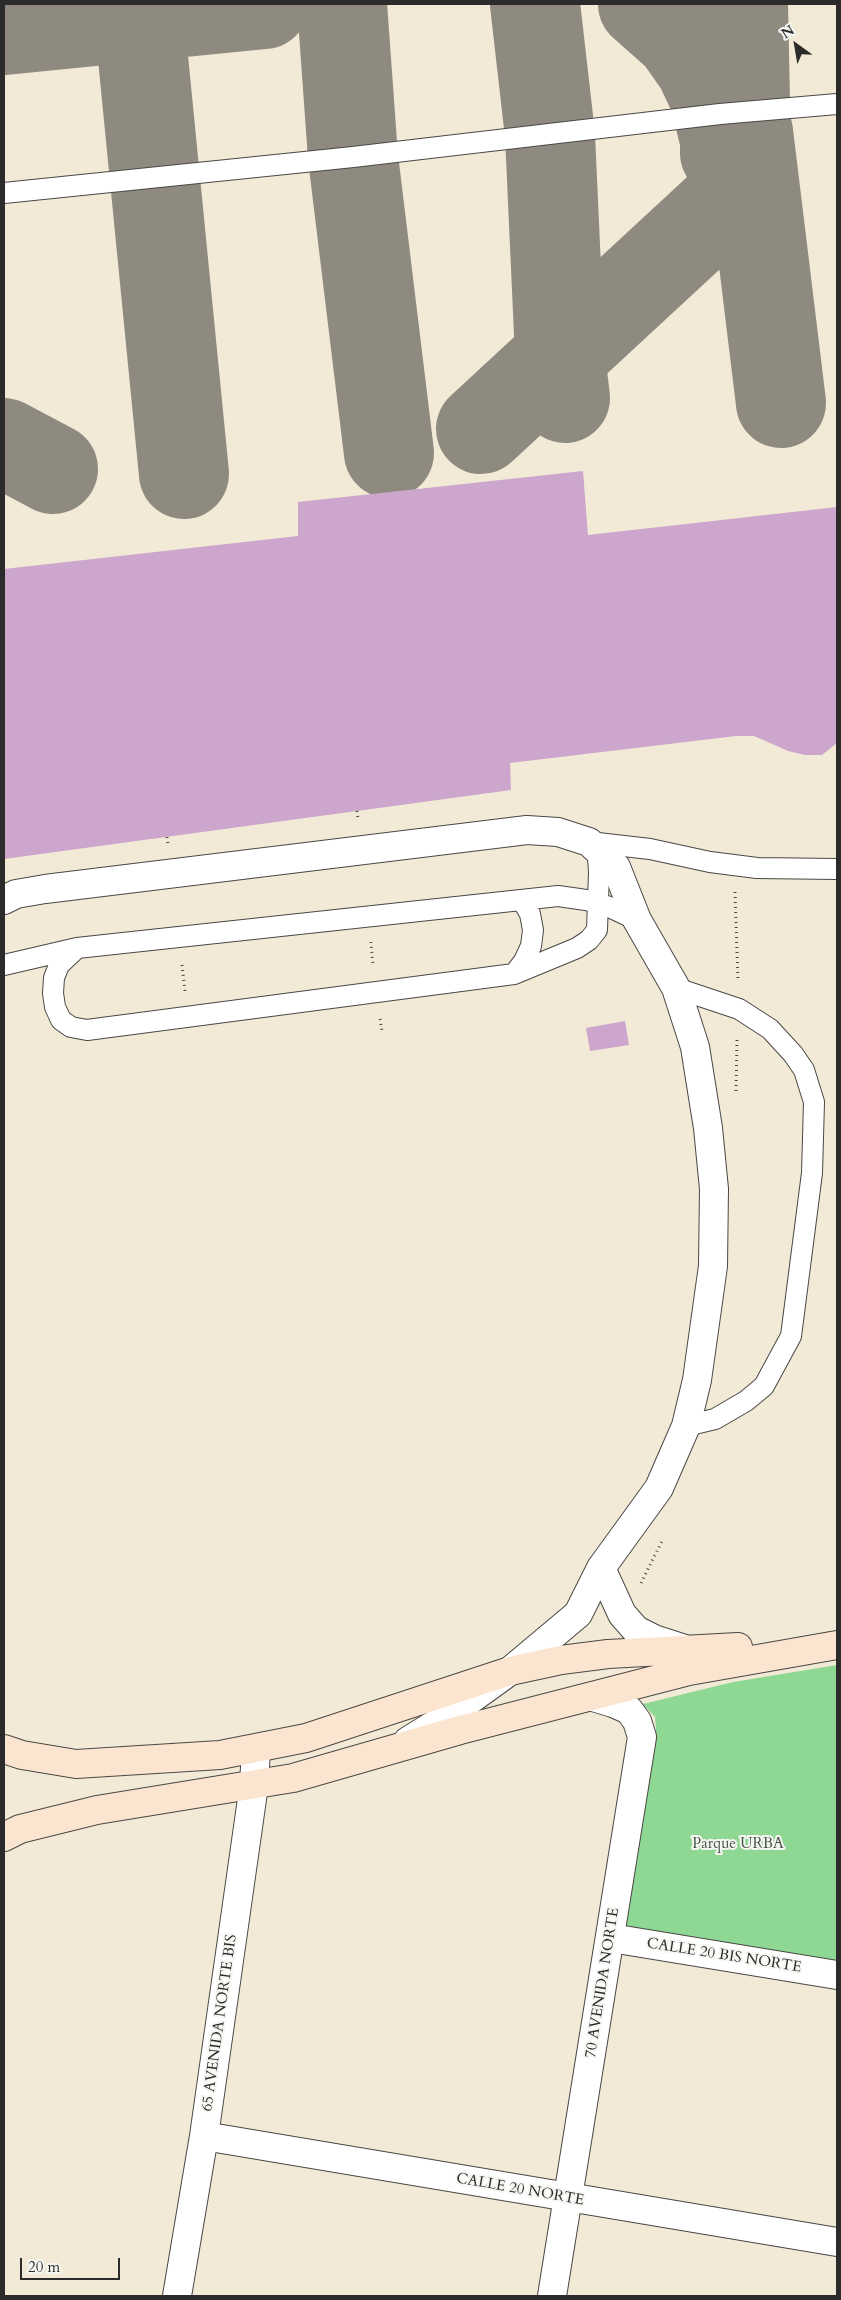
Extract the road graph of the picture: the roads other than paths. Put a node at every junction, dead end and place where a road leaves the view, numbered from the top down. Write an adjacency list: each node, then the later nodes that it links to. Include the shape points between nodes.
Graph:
1 (837, 104): 2 (lane)
2 (4, 192)
3 (589, 842): 4 (lane, via 650,849 734,865); 5 (street, via 558,832 527,830 46,889 16,894); 7 (lane, via 598,857); 8 (street, via 616,867)
4 (837, 869)
5 (4, 900)
6 (522, 900): 7 (lane, via 569,897); 9 (lane); 11 (lane, via 530,914 533,930 531,946)
7 (599, 904): 8 (lane); 11 (lane, via 597,930 589,940)
8 (637, 920): 12 (street)
9 (77, 948): 10 (lane); 11 (lane, via 59,964 53,993 55,1007 62,1020 71,1027 87,1030)
10 (4, 965)
11 (514, 974)
12 (676, 988): 13 (street, via 695,1047 714,1189 713,1266 697,1380); 13 (lane, via 738,1009 770,1029 804,1070 814,1102 810,1192 791,1336 764,1386 715,1419)
13 (686, 1426): 14 (street, via 659,1488)
14 (601, 1568): 16 (street, via 622,1614 636,1630); 17 (street, via 578,1614)
15 (837, 1643): 16 (main road); 18 (main road, via 689,1671)
16 (689, 1650): 17 (main road, via 608,1654)
17 (510, 1670): 19 (street); 21 (main road, via 306,1738)
18 (593, 1697): 19 (main road); 24 (street, 70 AVENIDA NORTE, via 629,1710 642,1737)
19 (401, 1746): 22 (main road, via 293,1778)
20 (4, 1749): 21 (main road, via 54,1762 96,1765)
21 (256, 1749): 22 (street, 65 AVENIDA NORTE BIS)
22 (254, 1785): 23 (main road, via 97,1810 20,1829); 26 (street, 65 AVENIDA NORTE BIS)
23 (4, 1837)
24 (611, 1938): 25 (street, CALLE 20 BIS NORTE); 27 (street, 70 AVENIDA NORTE)
25 (837, 1975)
26 (204, 2136): 27 (street, CALLE 20 NORTE); 29 (street, 65 AVENIDA NORTE BIS)
27 (569, 2198): 28 (street, CALLE 20 NORTE); 30 (street, 70 AVENIDA NORTE)
28 (837, 2242)
29 (177, 2296)
30 (552, 2296)

